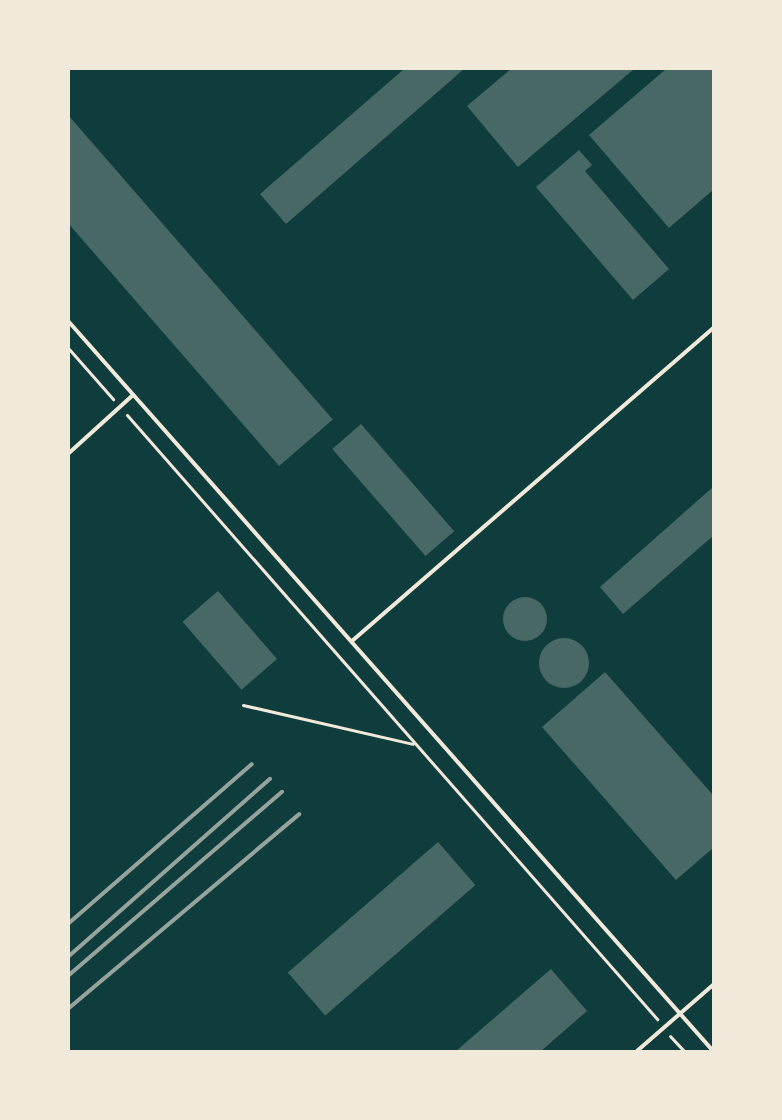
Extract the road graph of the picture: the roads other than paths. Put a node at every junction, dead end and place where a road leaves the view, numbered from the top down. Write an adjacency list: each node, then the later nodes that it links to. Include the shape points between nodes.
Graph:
1 (69, 322): 3 (lane)
2 (713, 328): 5 (lane)
3 (133, 395): 4 (lane); 5 (lane)
4 (69, 453)
5 (352, 641): 7 (lane)
6 (713, 984): 7 (lane)
7 (680, 1013): 8 (lane); 9 (lane)
8 (637, 1051)
9 (713, 1051)

